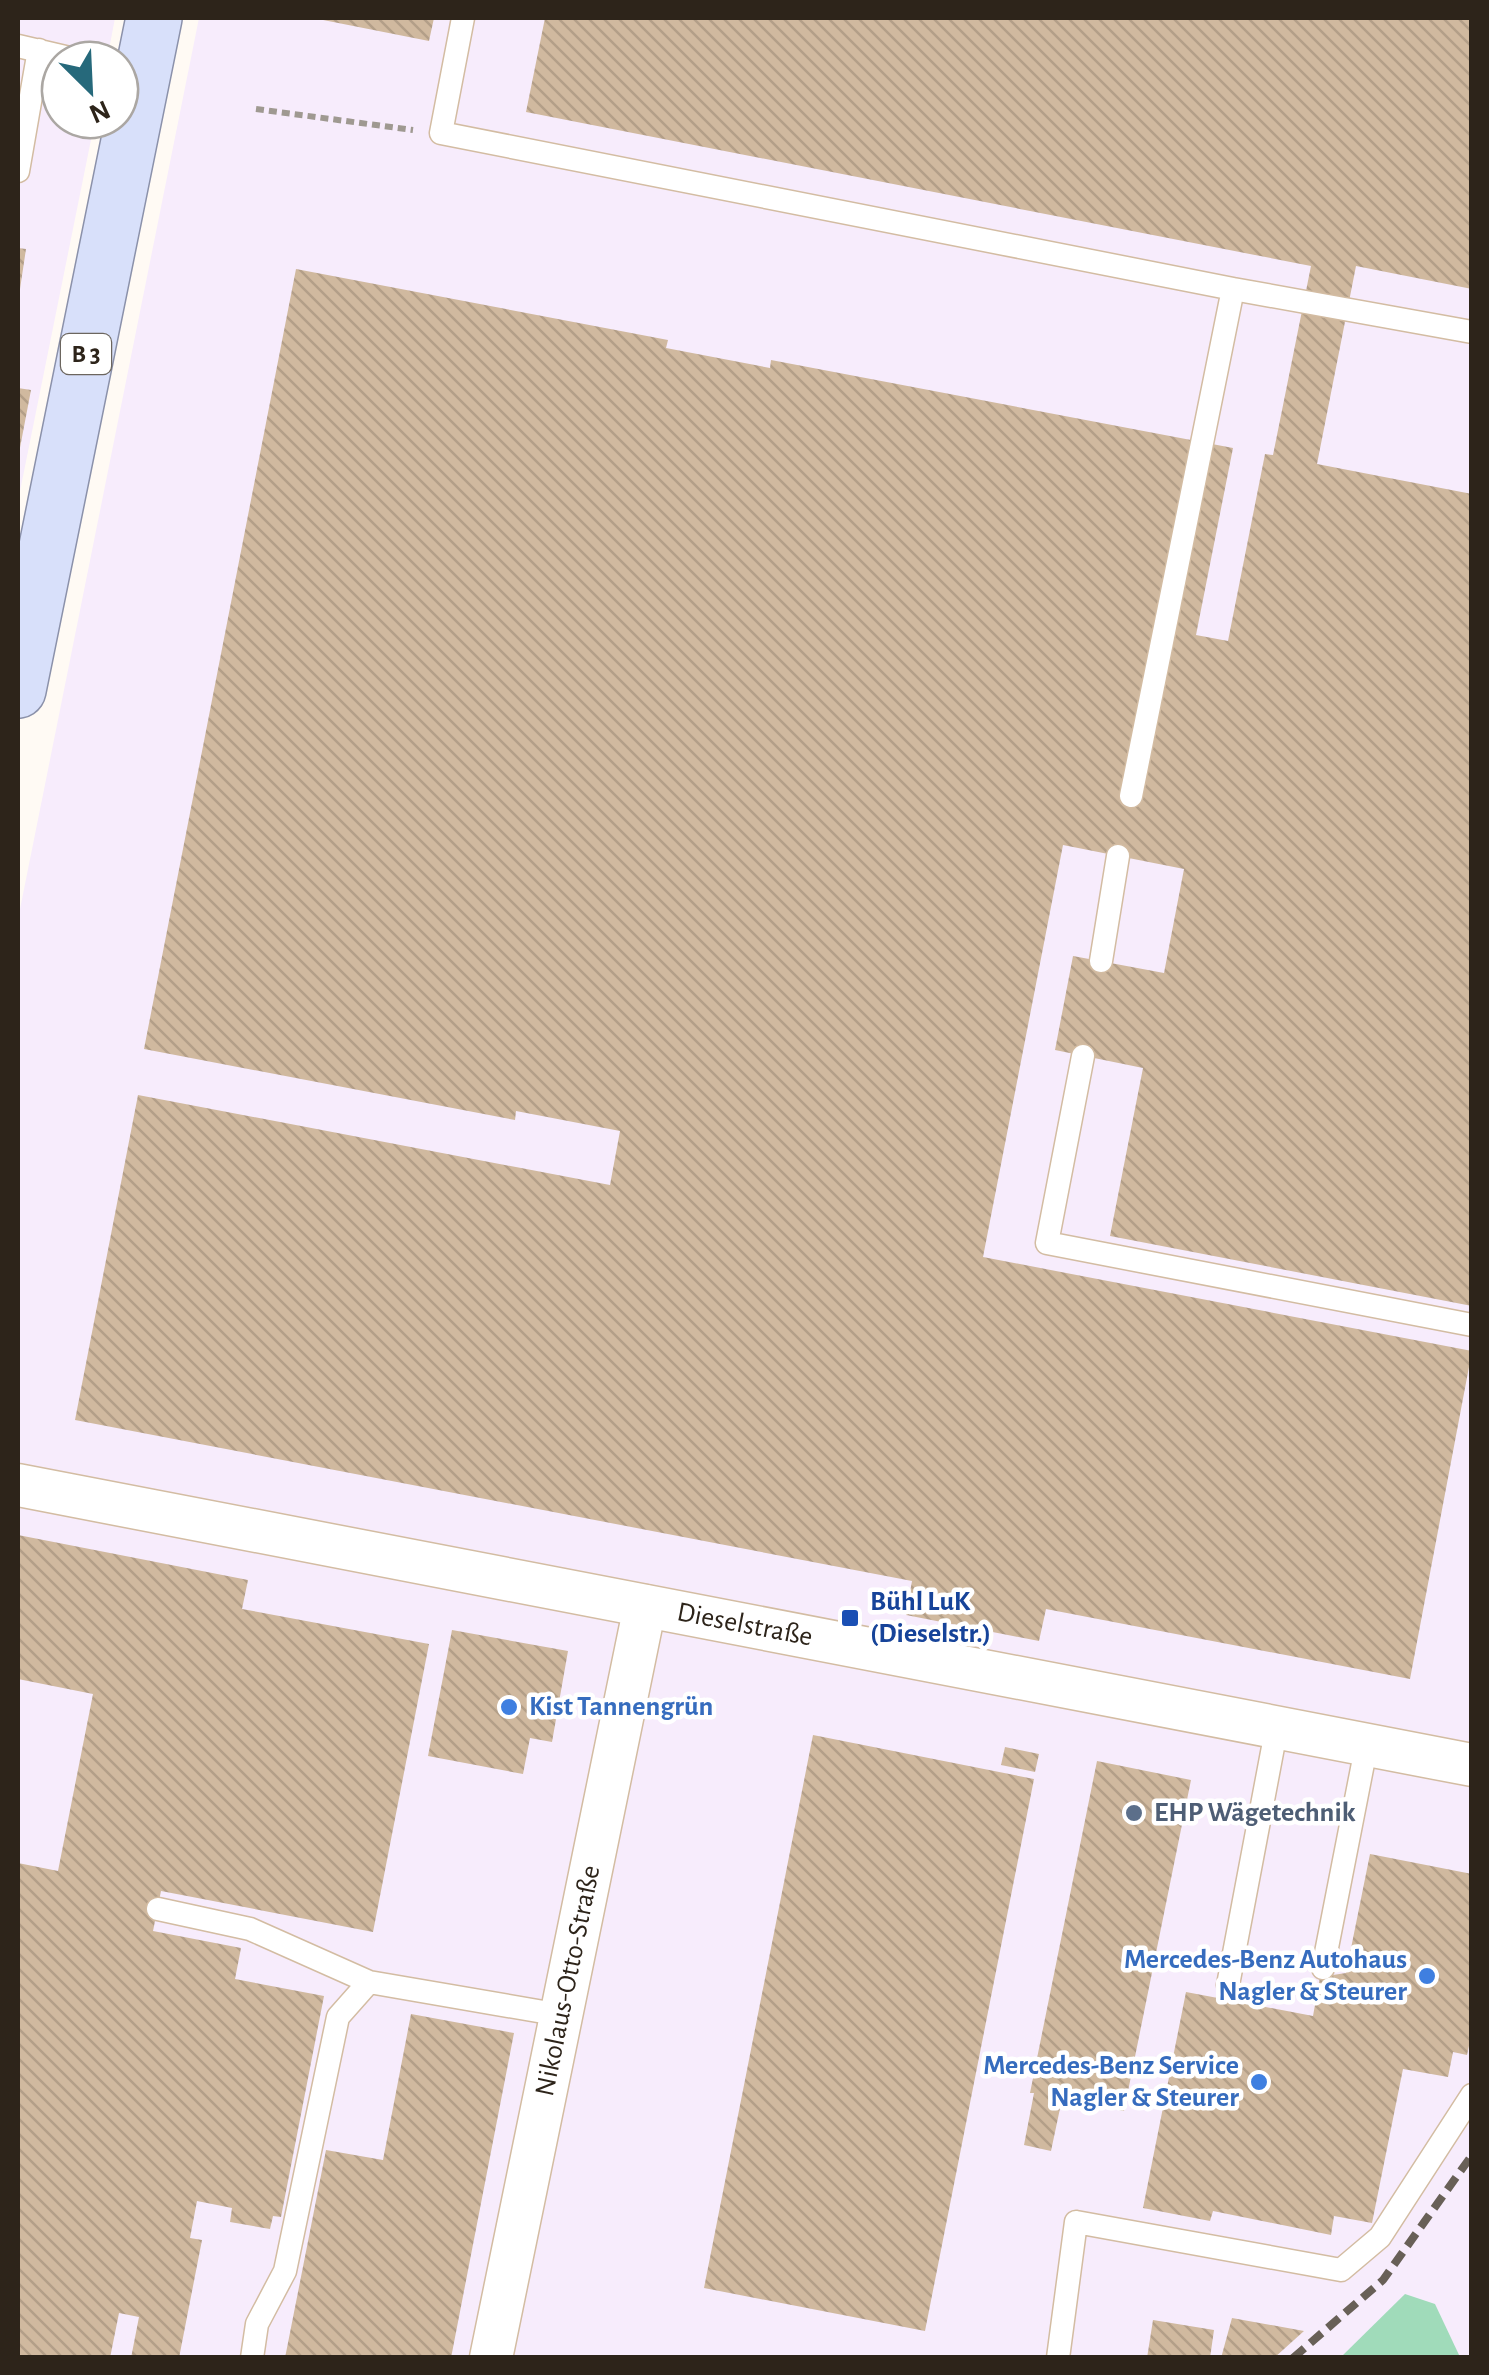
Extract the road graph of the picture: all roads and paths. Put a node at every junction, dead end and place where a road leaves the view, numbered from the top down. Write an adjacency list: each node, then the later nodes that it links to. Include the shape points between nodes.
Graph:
1 (154, 18): 4 (main road, B 3)
2 (463, 18): 6 (lane)
3 (28, 48): 8 (lane)
4 (140, 52)
5 (256, 110): 6 (path)
6 (441, 133): 9 (lane)
7 (119, 140): 11 (main road, B 3)
8 (18, 171)
9 (1233, 289): 10 (lane); 12 (lane)
10 (1472, 332)
11 (18, 690)
12 (1131, 796)
13 (1118, 856): 14 (lane)
14 (1101, 961)
15 (1083, 1056): 16 (lane, via 1047,1242)
16 (1472, 1325)
17 (18, 1485): 18 (street, Dieselstraße)
18 (645, 1606): 19 (street, Dieselstraße); 26 (street, Nikolaus-Otto-Straße)
19 (1276, 1726): 20 (street, Dieselstraße); 25 (lane)
20 (1367, 1743): 21 (street, Dieselstraße); 23 (lane)
21 (1472, 1765)
22 (158, 1909): 24 (lane, via 250,1929)
23 (1322, 1968)
24 (369, 1982): 26 (lane); 28 (lane, via 338,2017 285,2270 257,2324)
25 (1228, 1985)
26 (561, 2015): 29 (street, Nikolaus-Otto-Straße)
27 (1472, 2095): 30 (lane, via 1380,2237 1341,2270 1076,2222)
28 (252, 2358)
29 (491, 2358)
30 (1058, 2358)

